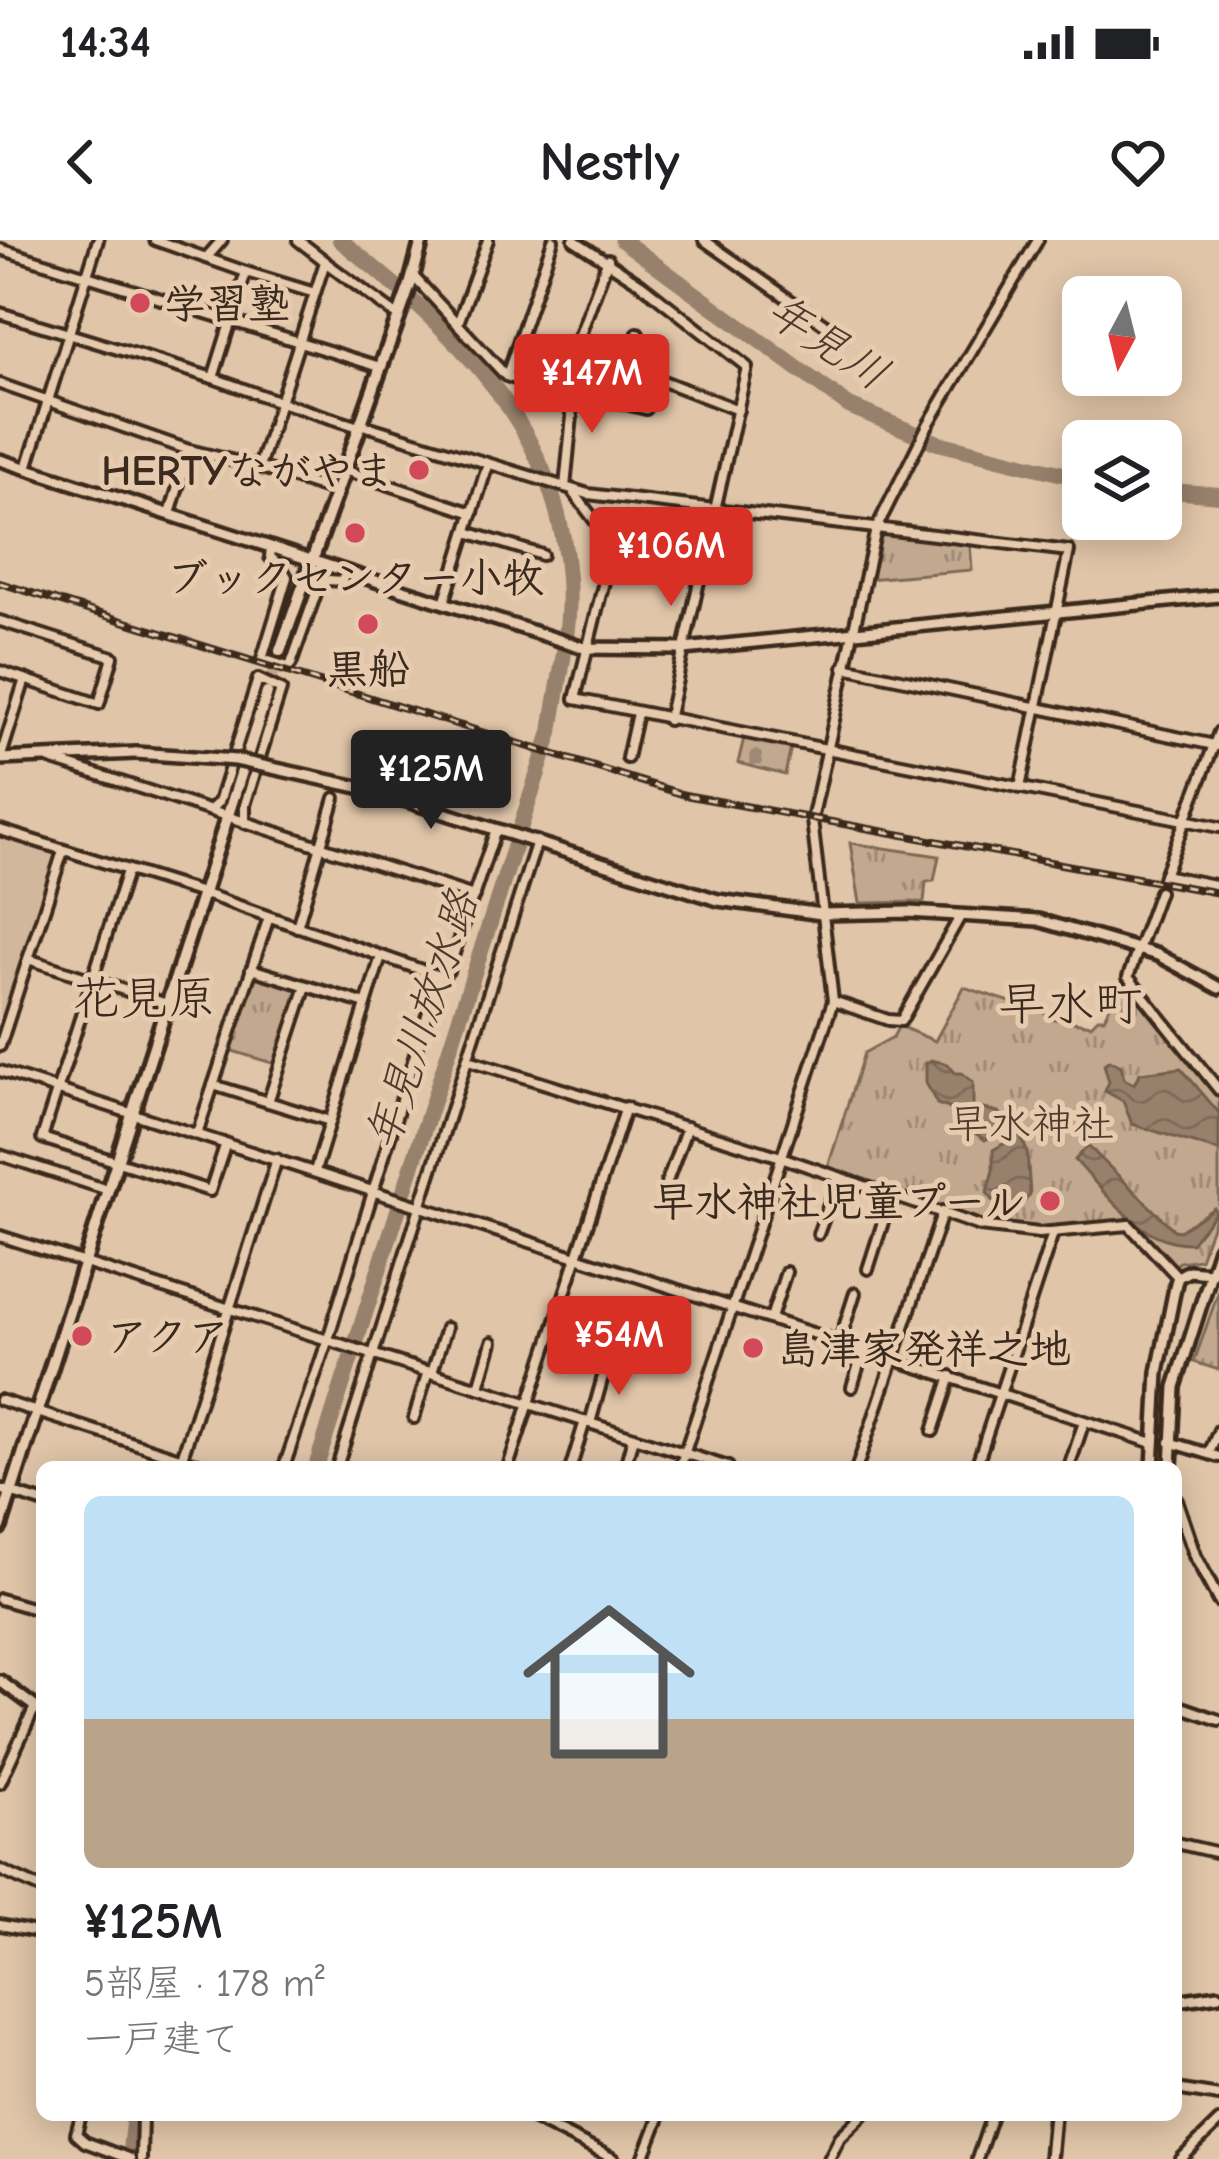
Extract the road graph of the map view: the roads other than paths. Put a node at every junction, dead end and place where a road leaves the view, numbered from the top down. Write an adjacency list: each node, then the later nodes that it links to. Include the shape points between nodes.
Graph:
1 (98, 240): 16 (street)
2 (155, 240): 12 (street)
3 (222, 240): 12 (street)
4 (298, 240): 14 (street)
5 (422, 240): 17 (main road)
6 (488, 240): 22 (street)
7 (553, 240): 30 (street)
8 (574, 240): 13 (street)
9 (704, 240): 25 (street)
10 (1038, 240): 50 (street)
11 (0, 248): 16 (street)
12 (207, 257): 15 (street)
13 (608, 260): 27 (street); 37 (street, via 744,362)
14 (326, 262): 18 (street); 20 (street)
15 (246, 272): 18 (street); 21 (street)
16 (87, 274): 21 (street); 23 (street)
17 (412, 279): 20 (main road); 22 (street)
18 (315, 293): 26 (street)
19 (0, 313): 23 (street)
20 (399, 314): 28 (main road)
21 (231, 321): 26 (street); 31 (street)
22 (458, 322): 30 (street)
23 (68, 333): 31 (street); 34 (street)
24 (638, 333): 29 (street)
25 (843, 337)
26 (298, 342): 28 (street); 35 (street)
27 (575, 347): 29 (street); 33 (street)
28 (380, 367): 38 (main road)
29 (626, 367): 37 (street)
30 (506, 376): 33 (street)
31 (213, 378): 35 (street)
32 (0, 384): 34 (street)
33 (565, 393): 36 (street); 45 (street, via 572,416)
34 (47, 398): 39 (street); 43 (street)
35 (280, 402): 38 (street); 42 (street)
36 (646, 409)
37 (738, 410): 47 (street)
38 (360, 426): 41 (street); 44 (main road)
39 (190, 450): 42 (street); 49 (street)
40 (0, 460): 43 (street)
41 (488, 464): 45 (street); 48 (street)
42 (259, 467): 46 (street)
43 (26, 468): 49 (street)
44 (344, 470): 46 (main road); 48 (street)
45 (569, 489): 47 (street); 61 (street, via 614,545)
46 (336, 492): 54 (main road)
47 (716, 508): 50 (street); 62 (street)
48 (473, 513): 51 (street)
49 (170, 514): 52 (street)
50 (876, 529): 58 (street, via 1069,551); 60 (street)
51 (467, 532): 53 (street); 57 (street)
52 (271, 548): 54 (street); 55 (street, via 287,577 262,659 288,668 320,585 342,581)
53 (542, 555)
54 (311, 561): 55 (street); 63 (main road)
55 (346, 572): 57 (street)
56 (1219, 596): 58 (street)
57 (444, 603): 61 (street)
58 (1057, 611): 60 (street); 68 (street)
59 (0, 621): 66 (street, via 113,657 99,704)
60 (851, 630): 62 (street); 64 (street)
61 (587, 648): 62 (street); 69 (street, via 575,699)
62 (684, 650): 70 (street)
63 (280, 651)
64 (844, 667): 68 (street); 74 (street)
65 (0, 671): 66 (street)
66 (26, 679): 71 (street)
67 (267, 693): 81 (main road)
68 (1037, 707): 73 (street); 78 (street)
69 (637, 713): 70 (street); 76 (street)
70 (668, 721): 74 (street)
71 (4, 729): 77 (street)
72 (1219, 732): 73 (street)
73 (1216, 745): 82 (street)
74 (827, 751): 78 (street); 95 (street, via 812,820)
75 (48, 758): 77 (street); 80 (street); 86 (street, bridge, via 236,760)
76 (627, 758)
77 (0, 759)
78 (1020, 788): 82 (street)
79 (335, 798): 88 (street)
80 (209, 811): 81 (street); 83 (street, via 219,802 258,680 281,690)
81 (229, 818): 83 (street); 93 (main road)
82 (1185, 820): 84 (street); 91 (street, via 1164,877)
83 (245, 823): 88 (street)
84 (1219, 827)
85 (0, 830): 89 (street)
86 (499, 830): 87 (street); 94 (street)
87 (537, 841): 95 (street, via 718,900); 111 (street)
88 (321, 848): 94 (street); 98 (street)
89 (63, 851): 90 (street); 101 (street)
90 (128, 871): 93 (street); 104 (street)
91 (1219, 886)
92 (1159, 892): 99 (street)
93 (202, 893): 97 (street); 108 (main road)
94 (474, 896): 103 (street)
95 (822, 914): 96 (street); 107 (street)
96 (962, 914): 99 (street, via 1038,920); 107 (street, via 901,1021)
97 (269, 917): 98 (street); 102 (street)
98 (297, 927): 100 (street)
99 (1136, 948): 106 (street); 115 (street, via 1128,977)
100 (381, 956): 109 (street); 131 (street, via 439,976)
101 (28, 959): 104 (street); 110 (street)
102 (251, 969): 105 (street); 113 (street)
103 (448, 970)
104 (92, 980): 108 (street); 114 (street)
105 (306, 986): 109 (street); 116 (street)
106 (1219, 988)
107 (833, 1001): 124 (street)
108 (166, 1004): 118 (main road)
109 (366, 1004): 119 (street)
110 (0, 1046)
111 (469, 1060): 117 (street); 133 (street)
112 (0, 1071): 114 (street)
113 (213, 1085): 116 (street); 121 (street)
114 (58, 1089): 118 (street); 126 (street, via 42,1138)
115 (1219, 1090)
116 (268, 1102): 119 (street)
117 (626, 1107): 120 (street); 139 (street)
118 (132, 1113): 121 (street); 126 (main road)
119 (330, 1121): 127 (street)
120 (687, 1127): 124 (street); 129 (street)
121 (197, 1134): 122 (street)
122 (226, 1143): 125 (street); 126 (street, via 210,1191)
123 (0, 1154): 130 (street)
124 (781, 1157): 128 (street); 146 (street)
125 (277, 1159): 127 (street); 147 (street)
126 (116, 1162): 130 (main road)
127 (315, 1171): 131 (street)
128 (839, 1177): 132 (street); 136 (street)
129 (666, 1184)
130 (108, 1190): 140 (main road)
131 (373, 1190): 133 (street); 151 (street)
132 (892, 1194): 134 (street); 141 (street)
133 (422, 1206): 139 (street); 154 (street)
134 (943, 1211): 135 (street, via 999,1231); 155 (street)
135 (1053, 1233): 144 (street, via 1129,1225); 161 (street)
136 (818, 1234)
137 (0, 1236): 140 (street)
138 (1219, 1248): 143 (street)
139 (576, 1256): 146 (street); 163 (street)
140 (85, 1264): 147 (street); 164 (main road)
141 (868, 1268)
142 (786, 1272): 148 (street)
143 (1210, 1273): 144 (street); 171 (street, via 1178,1374)
144 (1178, 1277): 172 (street, via 1157,1372)
145 (855, 1293): 150 (street)
146 (733, 1306): 148 (street); 173 (street)
147 (229, 1309): 151 (street); 176 (street)
148 (771, 1318): 150 (street)
149 (446, 1328): 157 (street)
150 (840, 1340): 153 (street)
151 (333, 1341): 154 (street); 177 (street)
152 (492, 1342): 159 (street)
153 (864, 1348): 155 (street); 160 (street)
154 (374, 1354): 157 (street); 178 (street)
155 (896, 1358): 158 (street); 184 (street)
156 (607, 1362): 166 (street)
157 (430, 1372): 159 (street); 165 (street)
158 (951, 1376): 161 (street); 169 (street)
159 (478, 1387): 163 (street)
160 (852, 1387)
161 (998, 1393): 167 (street); 185 (street)
162 (0, 1400): 164 (street)
163 (528, 1403): 166 (street); 179 (street)
164 (36, 1412): 175 (street); 189 (main road)
165 (414, 1418)
166 (587, 1422): 170 (street); 180 (street)
167 (1084, 1422): 172 (street); 186 (street)
168 (1219, 1430): 174 (street)
169 (933, 1431)
170 (634, 1437): 173 (street); 181 (street)
171 (1170, 1442): 174 (street); 188 (street)
172 (1153, 1443): 187 (street)
173 (684, 1453): 182 (street); 183 (street)
174 (1214, 1455)
175 (174, 1461)
176 (181, 1461)
177 (286, 1461)
178 (340, 1461)
179 (510, 1461)
180 (573, 1461)
181 (627, 1461)
182 (682, 1461)
183 (709, 1461)
184 (859, 1461)
185 (978, 1461)
186 (1072, 1461)
187 (1153, 1461)
188 (1171, 1461)
189 (6, 1490): 190 (street); 192 (main road)
190 (36, 1500)
191 (1182, 1517): 194 (street)
192 (0, 1527)
193 (0, 1598): 195 (street)
194 (1219, 1601)
195 (36, 1610)
196 (0, 1682): 198 (street)
197 (1182, 1707): 200 (street)
198 (36, 1708)
199 (36, 1713): 201 (street)
200 (1219, 1720)
201 (0, 1783)
202 (1182, 1844): 203 (street)
203 (1219, 1852)
204 (0, 1870): 205 (street)
205 (36, 1886)
206 (0, 1925): 207 (street)
207 (36, 1932)
208 (1219, 1995): 209 (street)
209 (1182, 2000)
210 (1182, 2090): 211 (street)
211 (1219, 2096)
212 (79, 2121): 220 (street, via 76,2134)
213 (142, 2121): 223 (street)
214 (538, 2121): 224 (street)
215 (658, 2121): 225 (street)
216 (857, 2121): 226 (street)
217 (990, 2121): 227 (street)
218 (1053, 2121): 228 (street)
219 (1219, 2122): 229 (street)
220 (101, 2148): 221 (street); 222 (street)
221 (98, 2159)
222 (130, 2159)
223 (141, 2159)
224 (614, 2159)
225 (643, 2159)
226 (829, 2159)
227 (977, 2159)
228 (1050, 2159)
229 (1181, 2159)

